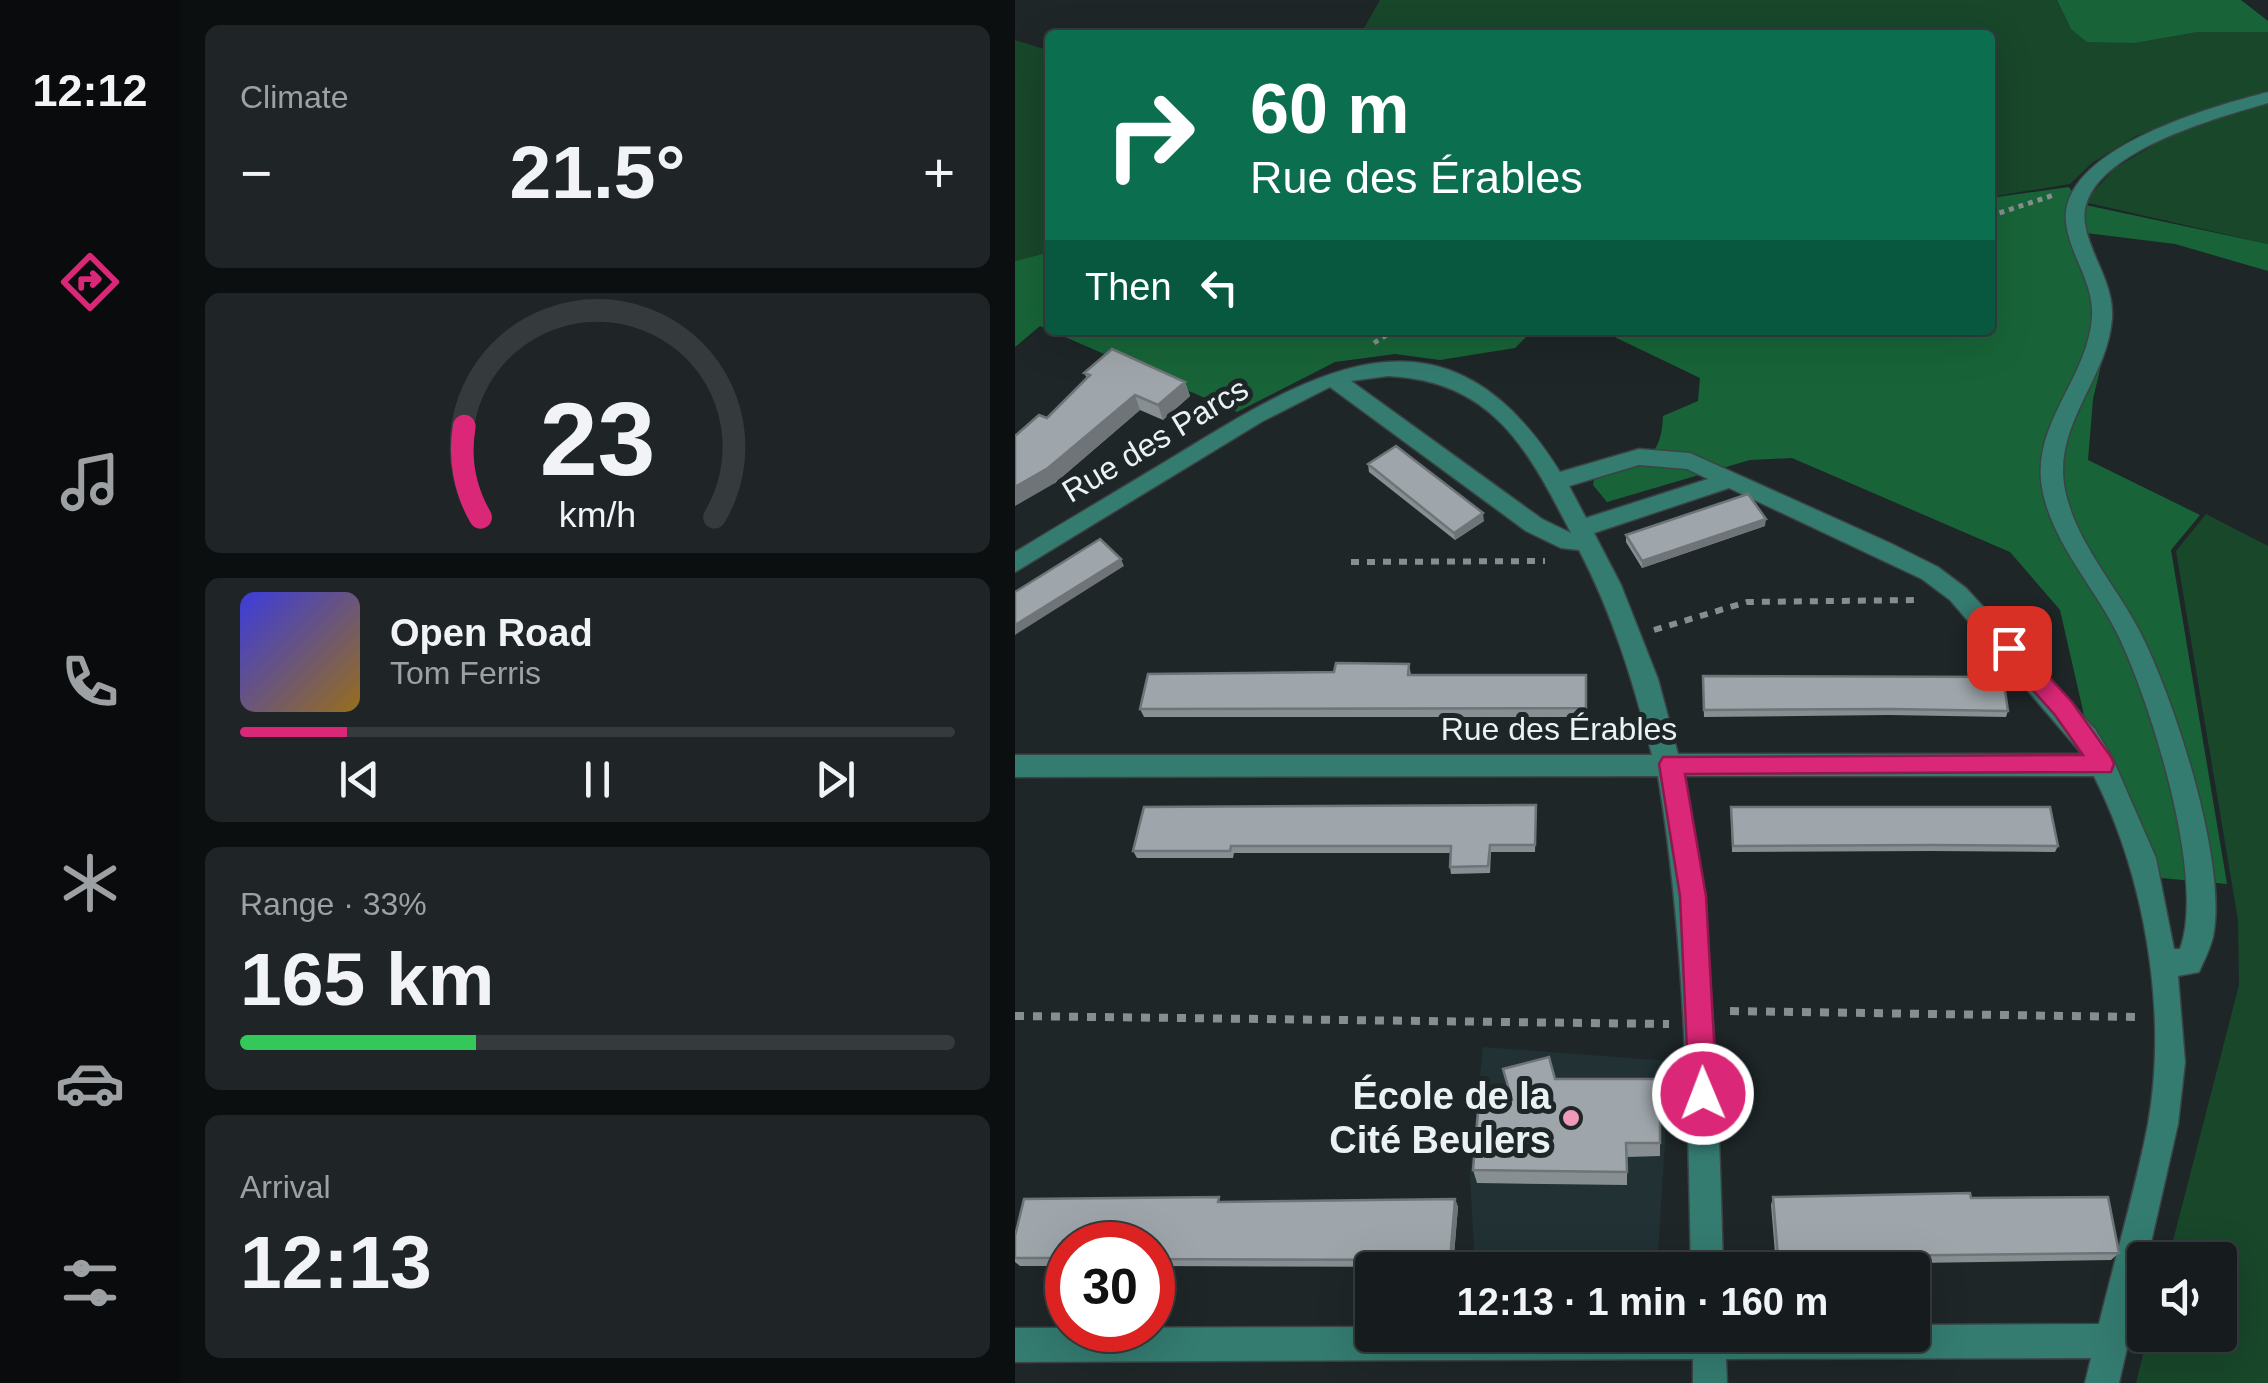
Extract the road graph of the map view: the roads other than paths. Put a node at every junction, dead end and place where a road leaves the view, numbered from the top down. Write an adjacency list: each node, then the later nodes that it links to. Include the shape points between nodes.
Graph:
1 (2268, 97): 10 (street, via 2150,138 2088,182 2076,200 2074,217 2100,284 2102,327 2058,435 2051,472 2074,536 2130,635 2181,780 2197,882 2197,951 2189,963)
2 (1332, 378): 4 (street, Rue des Parcs, via 1411,369 1468,383 1509,415); 5 (street, via 1533,525); 6 (street, Rue des Parcs, via 1305,387)
3 (1732, 479): 4 (street, via 1661,456); 5 (street); 8 (street, via 1929,573 1963,600 2063,708)
4 (1555, 482): 5 (street, Rue des Parcs)
5 (1580, 537): 7 (street, Rue des Parcs, via 1630,637)
6 (1015, 563)
7 (1671, 764): 8 (street, Rue des Érables); 9 (street, Rue des Érables); 11 (street, Rue des Parcs, via 1693,896)
8 (2103, 764): 10 (street, via 2142,858)
9 (1015, 766)
10 (2163, 962): 13 (street, via 2170,1062 2163,1124)
11 (1707, 1252)
12 (1930, 1340): 13 (street)
13 (2113, 1341): 18 (street)
14 (1355, 1342): 15 (street)
15 (1015, 1345)
16 (1709, 1352): 17 (street)
17 (1710, 1383)
18 (2102, 1383)

